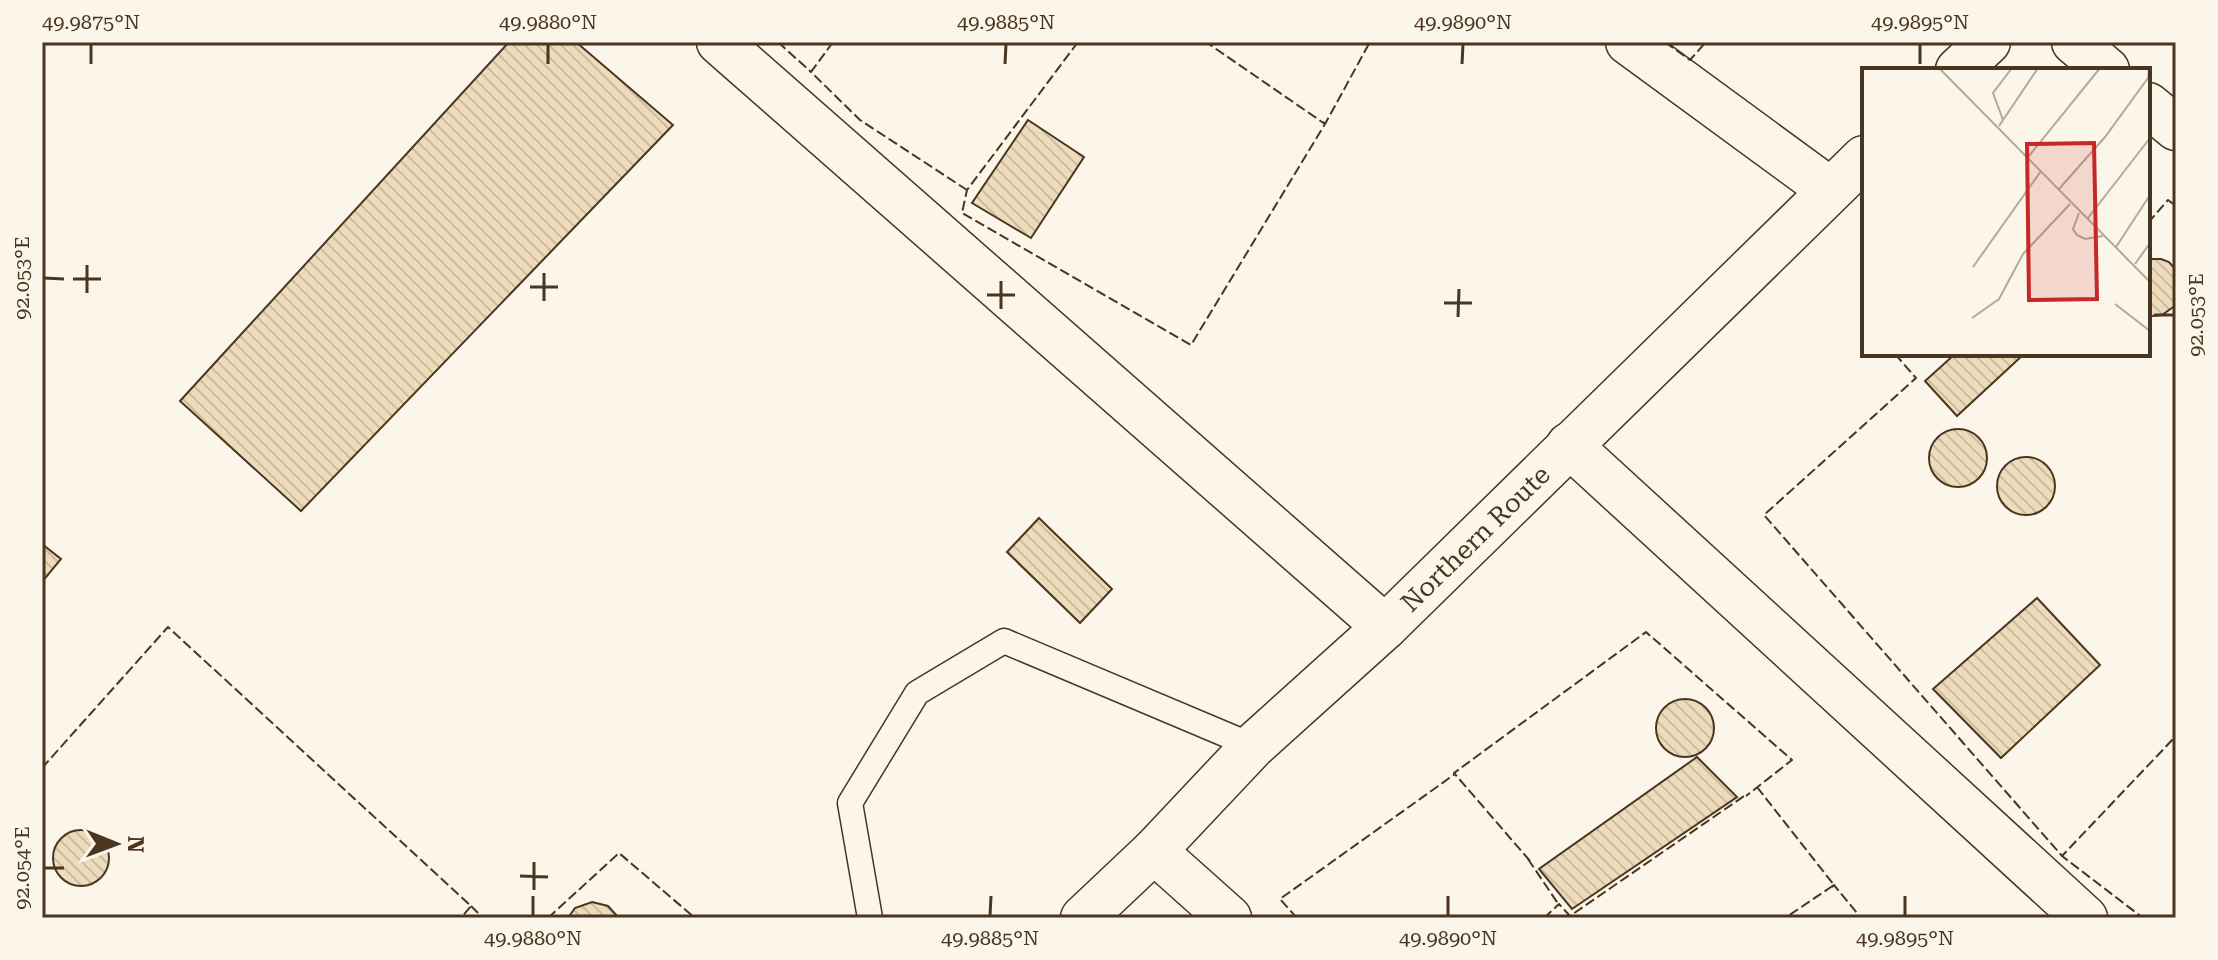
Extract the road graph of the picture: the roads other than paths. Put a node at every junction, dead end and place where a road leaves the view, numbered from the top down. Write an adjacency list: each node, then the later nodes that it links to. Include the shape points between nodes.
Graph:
1 (719, 42): 12 (main road)
2 (1628, 42): 10 (main road)
3 (1988, 42): 5 (main road)
4 (2074, 42): 6 (main road)
5 (1960, 68)
6 (2105, 68)
7 (2150, 107): 8 (main road)
8 (2176, 128)
9 (1862, 160): 10 (main road, Northern Route)
10 (1830, 190): 11 (main road, Northern Route)
11 (1569, 445): 12 (main road, Northern Route); 18 (main road)
12 (1385, 627): 13 (main road, Northern Route)
13 (1253, 746): 14 (main road, Northern Route); 15 (lane, via 1004,641 917,693 850,803)
14 (1154, 851): 16 (main road, Northern Route); 17 (main road)
15 (870, 918)
16 (1083, 918)
17 (1229, 918)
18 (2085, 918)

